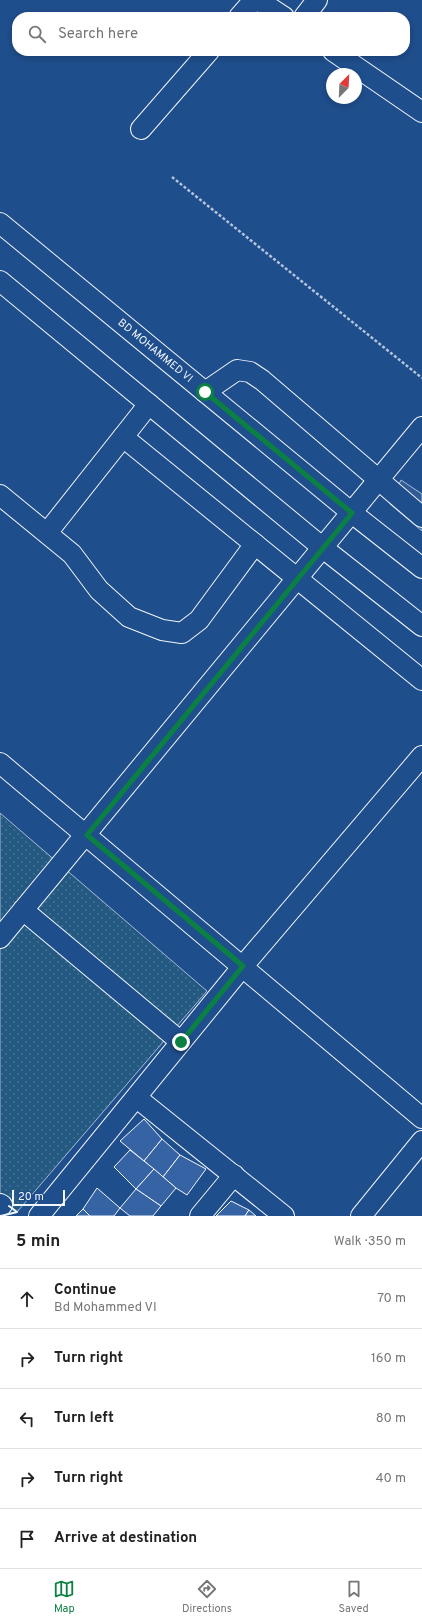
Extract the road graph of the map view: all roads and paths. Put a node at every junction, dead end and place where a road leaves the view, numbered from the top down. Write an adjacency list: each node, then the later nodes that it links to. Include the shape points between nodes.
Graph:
1 (254, 0): 4 (street)
2 (258, 0): 5 (street)
3 (317, 0): 6 (street)
4 (243, 12)
5 (276, 12)
6 (308, 12)
7 (205, 56): 10 (street)
8 (340, 56): 9 (street)
9 (422, 112)
10 (141, 128)
11 (172, 178): 14 (path)
12 (0, 223): 15 (street, BD MOHAMMED VI)
13 (0, 281): 16 (street)
14 (422, 378)
15 (205, 392): 19 (street, via 237,370 250,372); 21 (street, BD MOHAMMED VI)
16 (149, 404): 18 (street); 25 (street)
17 (422, 427): 19 (street)
18 (123, 437): 23 (street); 24 (street)
19 (379, 480): 21 (street); 22 (street)
20 (0, 495): 23 (street)
21 (352, 513): 25 (street); 26 (street, BD MOHAMMED VI)
22 (422, 518)
23 (47, 533): 24 (street, via 72,554 99,590 130,616 162,630 182,633 200,620)
24 (255, 544): 27 (street)
25 (323, 548): 27 (street); 28 (street)
26 (422, 568)
27 (298, 579): 29 (street); 32 (street)
28 (422, 626)
29 (422, 680)
30 (422, 756): 35 (street)
31 (0, 763): 32 (street)
32 (87, 835): 33 (street); 35 (street)
33 (23, 910): 34 (street); 36 (street)
34 (0, 938)
35 (243, 966): 36 (street); 38 (street)
36 (181, 1042): 37 (street)
37 (137, 1098): 40 (street); 41 (street)
38 (422, 1118)
39 (422, 1141): 44 (street)
40 (234, 1175): 42 (street); 43 (street)
41 (39, 1216)
42 (200, 1216)
43 (284, 1216)
44 (361, 1216)

